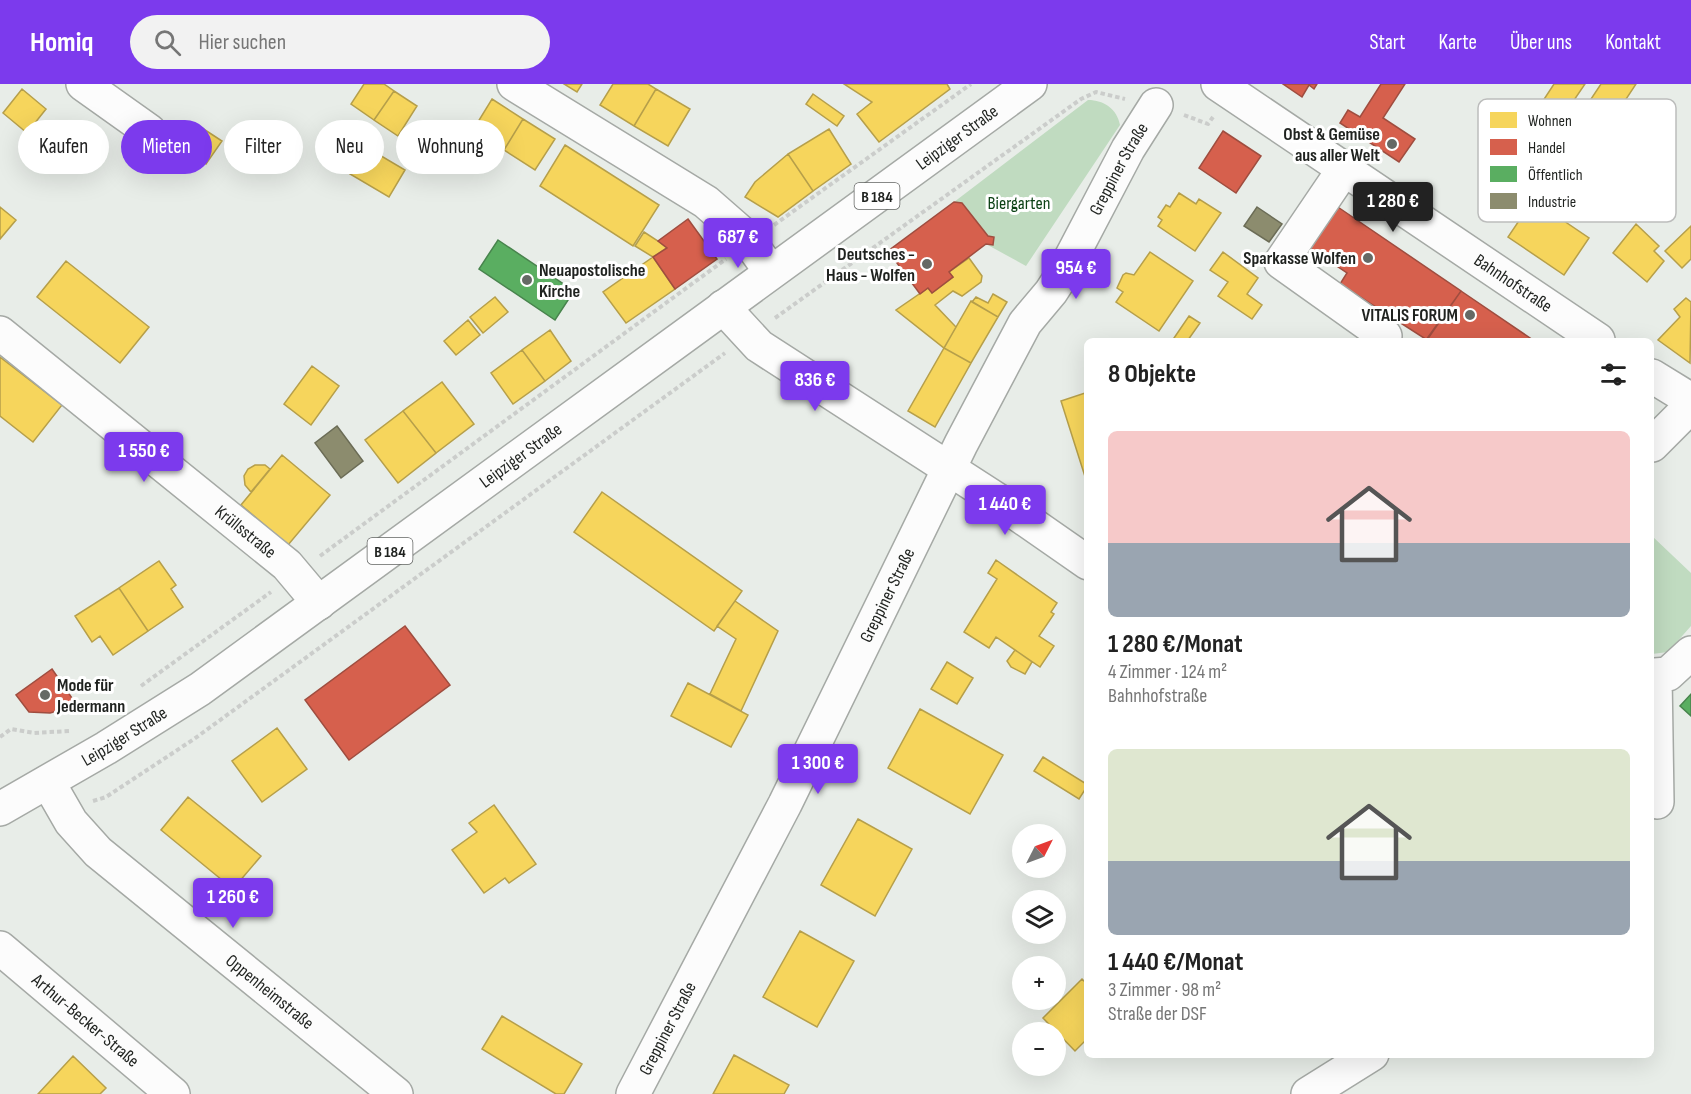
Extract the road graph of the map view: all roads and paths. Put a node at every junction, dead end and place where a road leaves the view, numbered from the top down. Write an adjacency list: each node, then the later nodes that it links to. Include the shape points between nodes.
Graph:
1 (83, 84): 7 (street)
2 (514, 84): 9 (street, via 706,202)
3 (971, 84): 9 (path)
4 (1030, 84): 10 (street, Leipziger Straße / B 184)
5 (1223, 88): 6 (path, via 1208,124); 8 (street, Bahnhofstraße)
6 (1156, 105): 14 (path, via 1096,92 1081,99); 20 (street, Greppiner Straße, via 1056,284 1025,323)
7 (134, 120)
8 (1344, 169): 13 (street, via 1281,262); 15 (street, Bahnhofstraße)
9 (749, 242): 10 (street); 22 (path)
10 (771, 272): 11 (street, Leipziger Straße / B 184)
11 (723, 307): 14 (street); 23 (street, Leipziger Straße / B 184)
12 (0, 333): 22 (street, Krüllsstraße)
13 (1385, 336)
14 (748, 337): 20 (street); 30 (path, via 194,739 106,797)
15 (1595, 338)
16 (1654, 377): 17 (street)
17 (1691, 400)
18 (1691, 406): 19 (street)
19 (1654, 443)
20 (949, 469): 21 (street); 37 (street, Greppiner Straße, via 786,804)
21 (1084, 560)
22 (296, 574): 23 (street, Krüllsstraße); 26 (path)
23 (319, 603): 30 (street, Leipziger Straße / B 184)
24 (1691, 653): 25 (street, via 1668,674)
25 (1654, 675)
26 (133, 692)
27 (1654, 707): 31 (street)
28 (74, 731): 29 (path, via 34,733 11,729)
29 (0, 737)
30 (55, 796): 32 (street, Leipziger Straße / B 184); 36 (street, Oppenheimstraße, via 98,852)
31 (1657, 802)
32 (0, 809)
33 (0, 948): 35 (street, Arthur-Becker-Straße)
34 (1366, 1058): 38 (street)
35 (161, 1091)
36 (396, 1094)
37 (633, 1094)
38 (1308, 1094)

